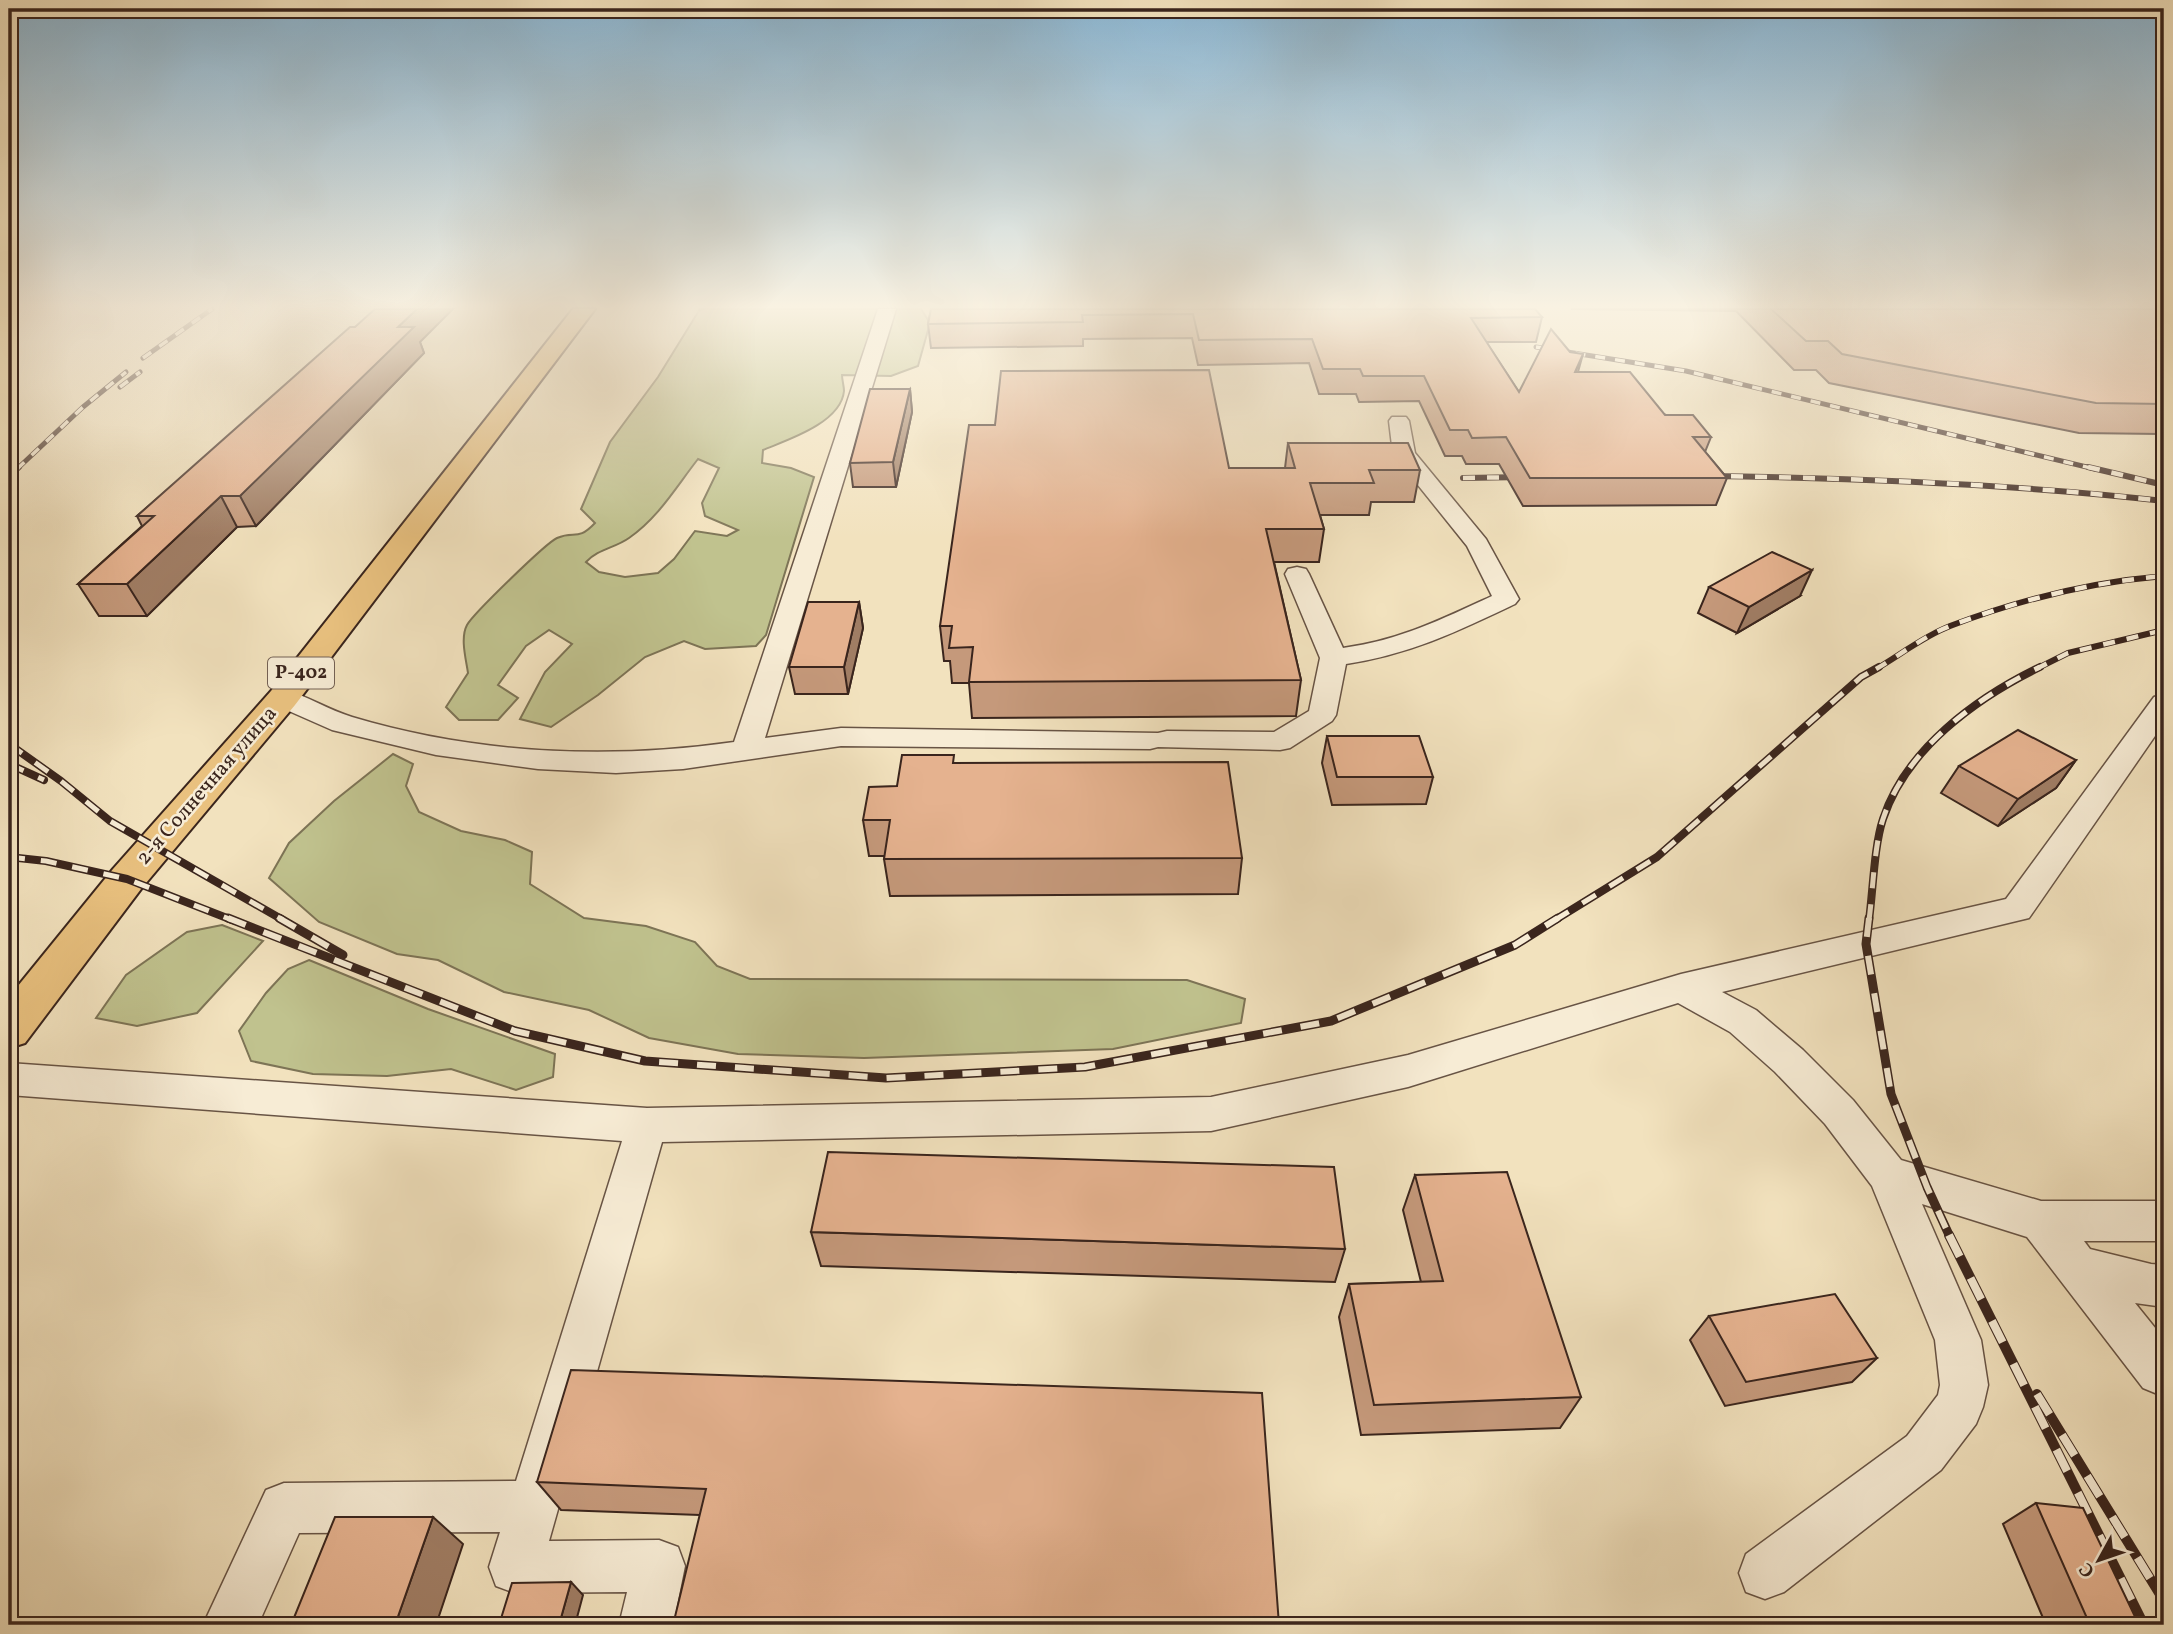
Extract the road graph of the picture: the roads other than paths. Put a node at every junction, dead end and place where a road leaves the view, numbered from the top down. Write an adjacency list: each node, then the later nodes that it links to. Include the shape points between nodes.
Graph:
1 (525, 385): 6 (main road, 2-я Солнечная улица / Р-402)
2 (863, 385): 8 (lane)
3 (1399, 421): 5 (lane, via 1404,454 1478,544 1506,599 1386,650)
4 (1297, 575): 5 (lane)
5 (1334, 658): 8 (lane, via 1322,715 1280,741 841,737)
6 (283, 698): 8 (lane, via 342,724 436,746 538,759 616,763 683,759); 10 (main road, 2-я Солнечная улица / Р-402, via 135,869)
7 (2164, 703): 9 (lane, via 2017,909)
8 (747, 748)
9 (1681, 988): 12 (lane, via 1408,1071 1211,1114); 13 (lane, via 1743,1021 1789,1061 1839,1112)
10 (9, 1030)
11 (9, 1079): 12 (lane)
12 (647, 1125): 19 (lane)
13 (1888, 1175): 14 (lane); 20 (lane, via 1958,1340 1964,1385 1959,1407 1924,1452)
14 (2040, 1221): 15 (lane); 16 (lane)
15 (2164, 1221)
16 (2076, 1266): 17 (lane); 18 (lane)
17 (2164, 1286)
18 (2160, 1371)
19 (534, 1506): 21 (lane, via 284,1508); 22 (lane, via 515,1567 659,1566)
20 (1765, 1573)
21 (230, 1625)
22 (646, 1625)

